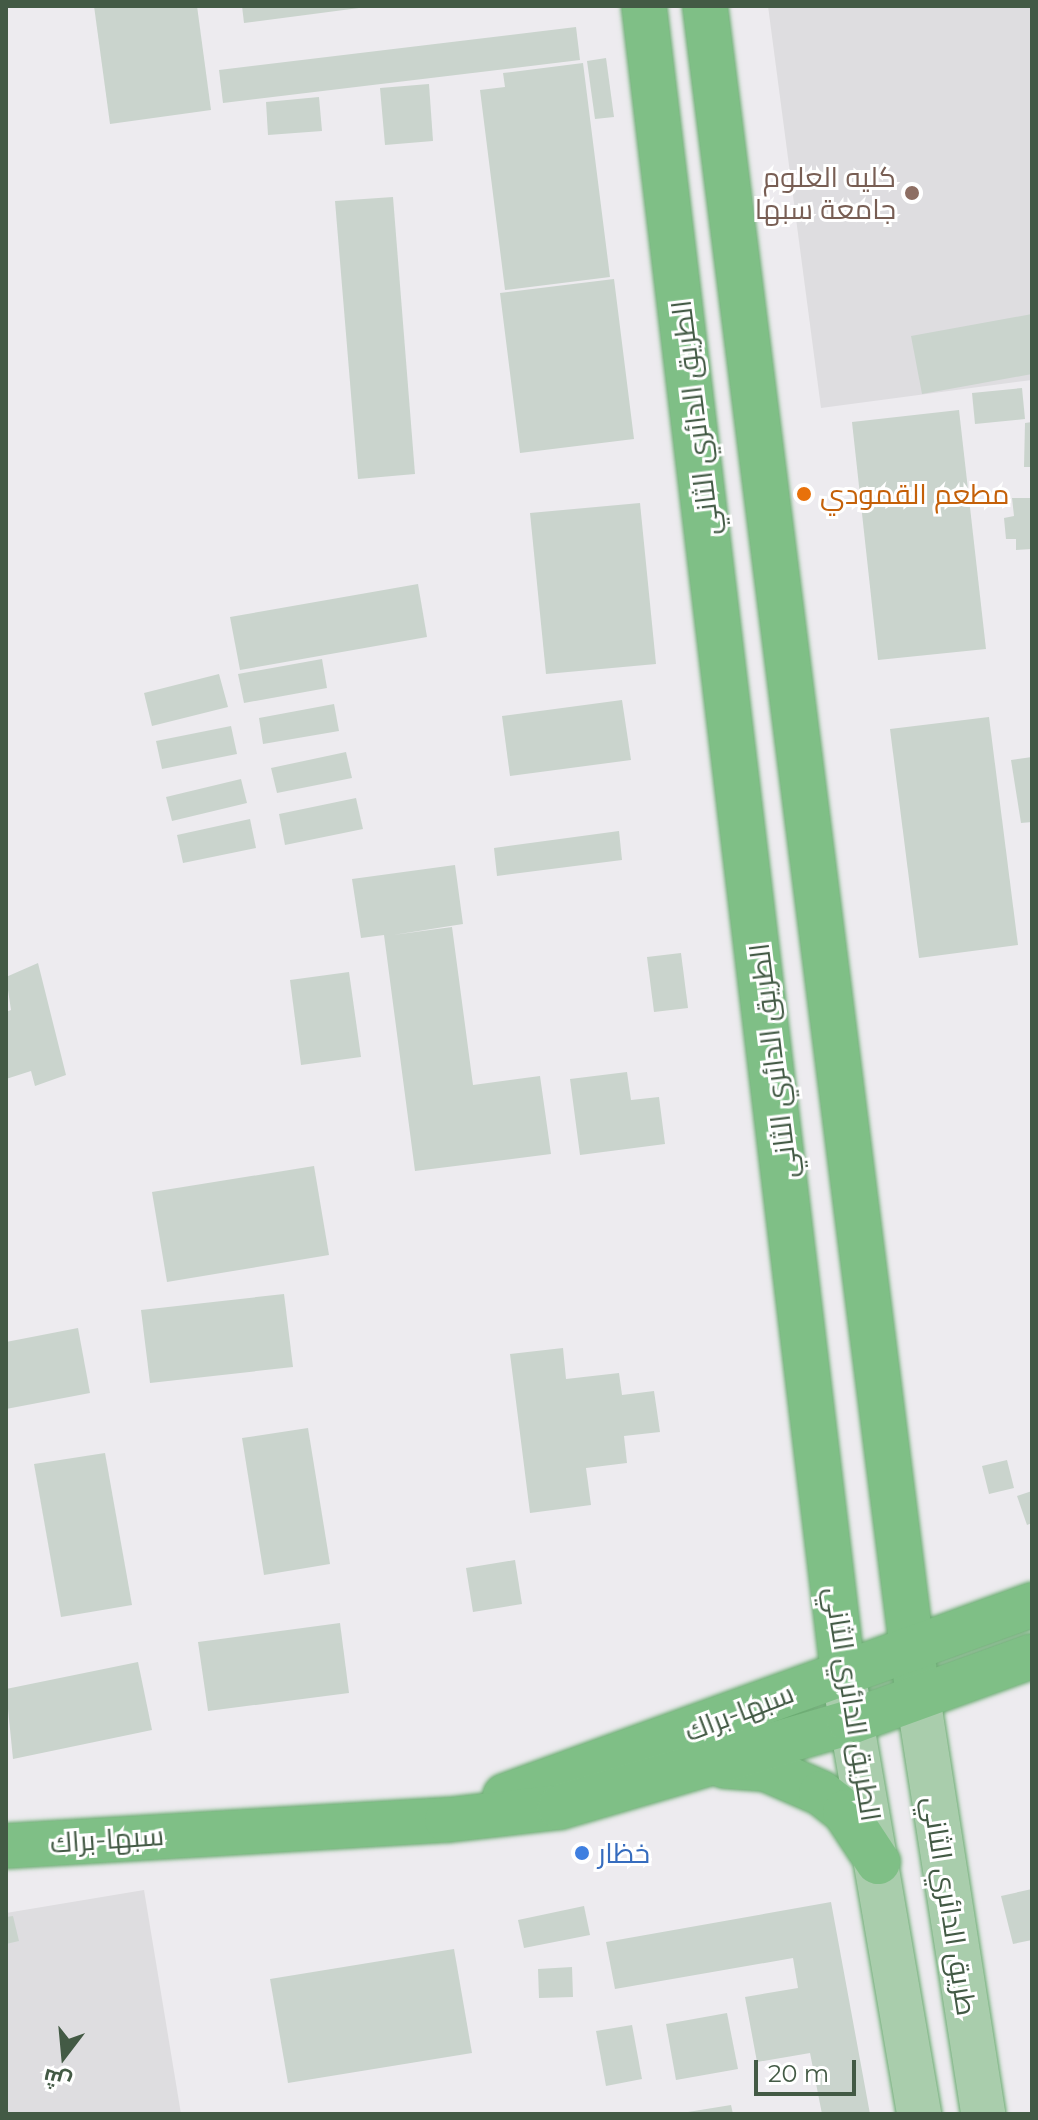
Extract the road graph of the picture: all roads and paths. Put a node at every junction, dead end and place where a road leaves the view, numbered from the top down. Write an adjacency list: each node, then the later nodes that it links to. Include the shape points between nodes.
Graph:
1 (644, 6): 6 (highway, الطريق الدائري الثاني)
2 (705, 6): 4 (highway)
3 (1032, 1605): 4 (highway, سبها-براك)
4 (911, 1649): 6 (highway, سبها-براك); 7 (highway)
5 (1032, 1656): 7 (highway, سبها-براك)
6 (843, 1673): 8 (main road, الطريق الدائري الثاني); 10 (highway, سبها-براك, via 622,1757 548,1778)
7 (918, 1697): 8 (highway, سبها-براك); 14 (main road, طريق الدائري الثاني)
8 (850, 1722): 9 (highway, سبها-براك); 12 (main road, الطريق الدائري الثاني)
9 (706, 1767): 10 (highway, سبها-براك, via 560,1807); 12 (highway, via 766,1769 795,1778 845,1812)
10 (447, 1820): 11 (highway, سبها-براك)
11 (6, 1846)
12 (878, 1862): 13 (main road, الطريق الدائري الثاني)
13 (919, 2114)
14 (983, 2114)

